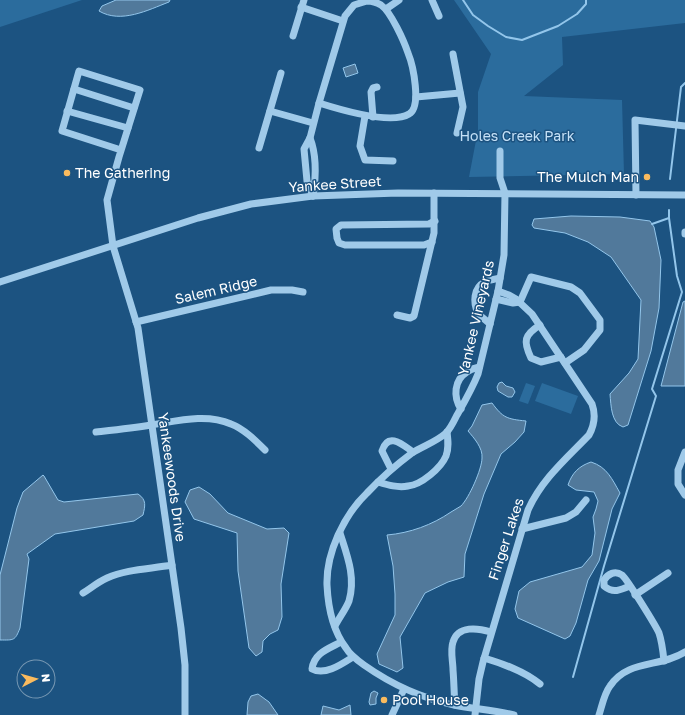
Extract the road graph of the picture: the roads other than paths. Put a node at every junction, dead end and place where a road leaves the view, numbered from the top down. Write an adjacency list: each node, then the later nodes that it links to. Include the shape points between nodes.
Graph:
1 (399, 0): 4 (street)
2 (432, 0): 5 (street)
3 (302, 3): 6 (street); 7 (street)
4 (386, 10): 6 (street, via 376,2 361,2 348,11); 13 (street, via 409,55)
5 (439, 16)
6 (343, 21): 14 (street)
7 (292, 36)
8 (453, 54): 12 (street)
9 (281, 73): 17 (street)
10 (377, 87): 19 (street, via 371,92)
11 (74, 89): 15 (street); 15 (street, Yankeewoods Drive, via 79,70 140,90); 16 (street)
12 (460, 94): 13 (street); 23 (street, via 463,107)
13 (416, 97): 19 (street, via 414,109 409,114)
14 (319, 104): 18 (street); 20 (street)
15 (134, 108): 22 (street, Yankeewoods Drive)
16 (67, 111): 22 (street); 25 (street, via 62,131)
17 (270, 111): 20 (street); 24 (street)
18 (365, 116): 19 (street); 27 (street, via 360,146 365,160)
19 (373, 117)
20 (313, 123): 32 (street, via 310,138 316,179)
21 (683, 126): 30 (street, via 635,120)
22 (128, 128): 25 (street, Yankeewoods Drive)
23 (457, 132)
24 (259, 148)
25 (121, 150): 35 (street, Yankeewoods Drive, via 107,200)
26 (500, 151): 28 (street, Yankee Vineyards, via 500,178)
27 (393, 161)
28 (505, 193): 29 (street, Yankee Street); 30 (street, Yankee Street); 36 (street, Yankee Vineyards, via 504,249)
29 (434, 194): 32 (street, Yankee Street); 33 (street)
30 (636, 195): 31 (street, Yankee Street)
31 (685, 195)
32 (313, 196): 35 (street, Yankee Street, via 251,204 198,218)
33 (435, 221): 34 (street); 34 (street, via 429,224 341,225 336,230 339,243 345,245)
34 (432, 242): 42 (street, via 414,316 410,318)
35 (113, 246): 37 (street, Yankee Street); 43 (street, Yankeewoods Drive)
36 (500, 278): 38 (street, Yankee Vineyards); 44 (street, via 484,282 475,295 475,305 479,314)
37 (0, 282)
38 (498, 291): 40 (street, Yankee Vineyards); 41 (street, Finger Lakes)
39 (303, 292): 43 (street, Salem Ridge, via 271,290)
40 (496, 299): 41 (street); 44 (street, Yankee Vineyards)
41 (520, 302): 45 (street, Finger Lakes); 46 (street, via 531,277 571,287 580,294 600,320 600,330 584,350)
42 (397, 315)
43 (136, 322): 49 (street, Yankeewoods Drive)
44 (490, 324): 47 (street, Yankee Vineyards)
45 (540, 325): 46 (street, Finger Lakes); 46 (street, via 529,332 526,339 532,358 541,362)
46 (563, 360): 59 (street, Finger Lakes, via 592,404 594,423 589,435 539,488)
47 (480, 367): 48 (street, Yankee Vineyards); 48 (street, via 468,371 461,377 457,386 456,402)
48 (461, 409): 51 (street, Yankee Vineyards)
49 (151, 425): 50 (street); 52 (street, via 202,418 222,421 243,430); 61 (street, Yankeewoods Drive)
50 (96, 432)
51 (447, 432): 53 (street, Yankee Vineyards); 56 (street, via 449,442 446,457 424,480 410,486 398,487)
52 (265, 450)
53 (413, 452): 55 (street, Yankee Vineyards); 55 (street, via 396,441 389,441 384,445 382,451)
54 (685, 452): 57 (street, via 678,470 678,484)
55 (391, 470): 56 (street, Yankee Vineyards)
56 (378, 482): 60 (street, Yankee Vineyards, via 355,507)
57 (685, 495)
58 (586, 500): 59 (street, via 576,512 566,518)
59 (522, 529): 67 (street, Finger Lakes)
60 (340, 532): 66 (street, Yankee Vineyards, via 327,573 328,601); 66 (street, via 349,559 351,589 348,602)
61 (172, 565): 64 (street, via 114,575); 77 (street, Yankeewoods Drive, via 185,665)
62 (668, 573): 65 (street)
63 (630, 586): 65 (street)
64 (83, 593)
65 (635, 595): 72 (street, via 658,631)
66 (335, 626): 68 (street, Yankee Vineyards)
67 (491, 632): 71 (street, Finger Lakes); 75 (street, via 468,629 455,637 452,647)
68 (341, 642): 70 (street, Yankee Vineyards); 70 (street, via 318,655 312,669 324,672)
69 (685, 652): 72 (street)
70 (353, 657): 74 (street, Yankee Vineyards, via 376,674)
71 (484, 658): 73 (street, via 508,666); 76 (street, Finger Lakes)
72 (664, 661): 80 (street, via 624,671 609,687)
73 (540, 684)
74 (404, 689): 75 (street, Yankee Vineyards); 78 (street)
75 (455, 705): 76 (street, Yankee Vineyards)
76 (476, 712): 79 (street, Yankee Vineyards, via 503,712)
77 (185, 715)
78 (392, 715)
79 (514, 715)
80 (599, 715)

